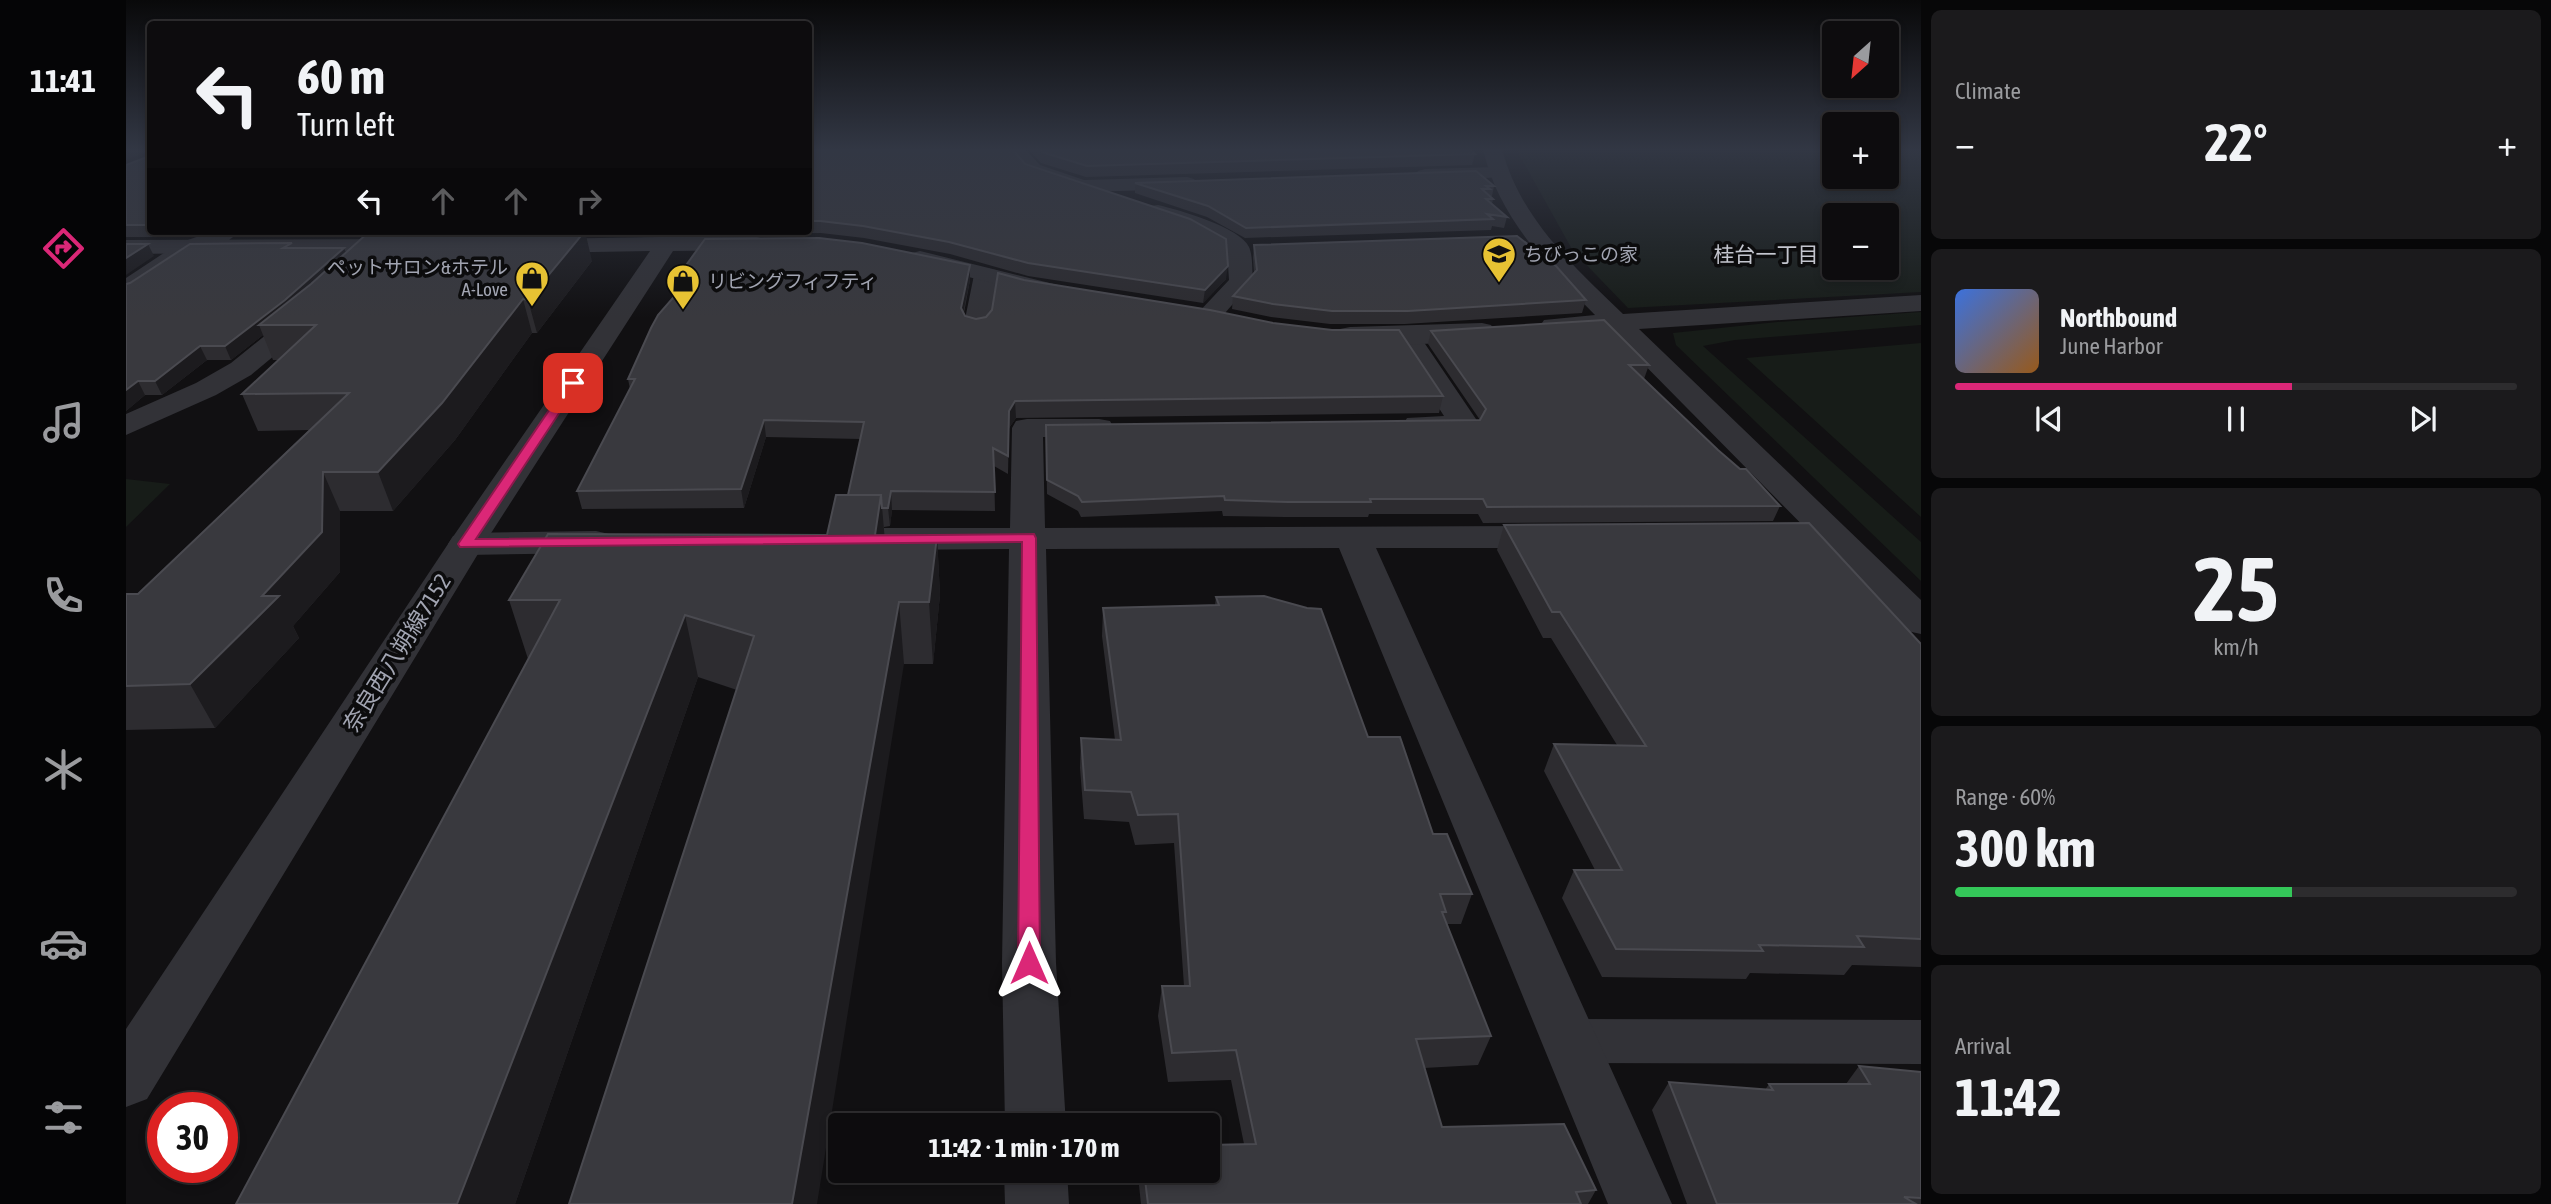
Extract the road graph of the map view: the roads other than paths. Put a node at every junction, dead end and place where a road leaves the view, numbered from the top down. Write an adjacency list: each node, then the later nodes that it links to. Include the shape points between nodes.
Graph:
1 (1142, 205): 12 (street, via 1198,224)
2 (1511, 205): 21 (street, via 1524,239 1557,263)
3 (223, 235): 11 (street)
4 (670, 238): 6 (street); 8 (street); 35 (street, 奈良西八朔線7152)
5 (390, 239): 7 (street); 11 (street); 14 (street)
6 (772, 243)
7 (424, 246)
8 (518, 246)
9 (126, 247): 11 (street)
10 (1265, 247): 12 (street)
11 (187, 248): 16 (street)
12 (1238, 248): 20 (street, via 1241,281 1221,318)
13 (901, 255): 15 (street)
14 (354, 273)
15 (986, 275): 17 (street); 22 (street)
16 (126, 289)
17 (1077, 295)
18 (324, 301): 25 (street, via 241,369)
19 (1921, 303): 21 (street)
20 (1183, 311)
21 (1617, 322): 24 (street); 28 (street)
22 (977, 324)
23 (1330, 335): 24 (street)
24 (1405, 335): 26 (street, via 1465,425)
25 (126, 426)
26 (1383, 426)
27 (1137, 428): 31 (street, via 1027,428)
28 (1830, 534): 29 (street); 36 (street)
29 (1789, 535)
30 (1585, 536): 32 (street)
31 (1029, 538): 32 (street); 33 (street); 40 (street, via 1029,963)
32 (1353, 538): 37 (street)
33 (852, 540)
34 (633, 542): 35 (street)
35 (466, 544): 39 (street, 奈良西八朔線7152)
36 (1921, 622)
37 (1569, 1041): 38 (lane); 43 (street)
38 (1921, 1042)
39 (126, 1080)
40 (1035, 1113)
41 (1036, 1183): 42 (street)
42 (1037, 1204)
43 (1640, 1204)

